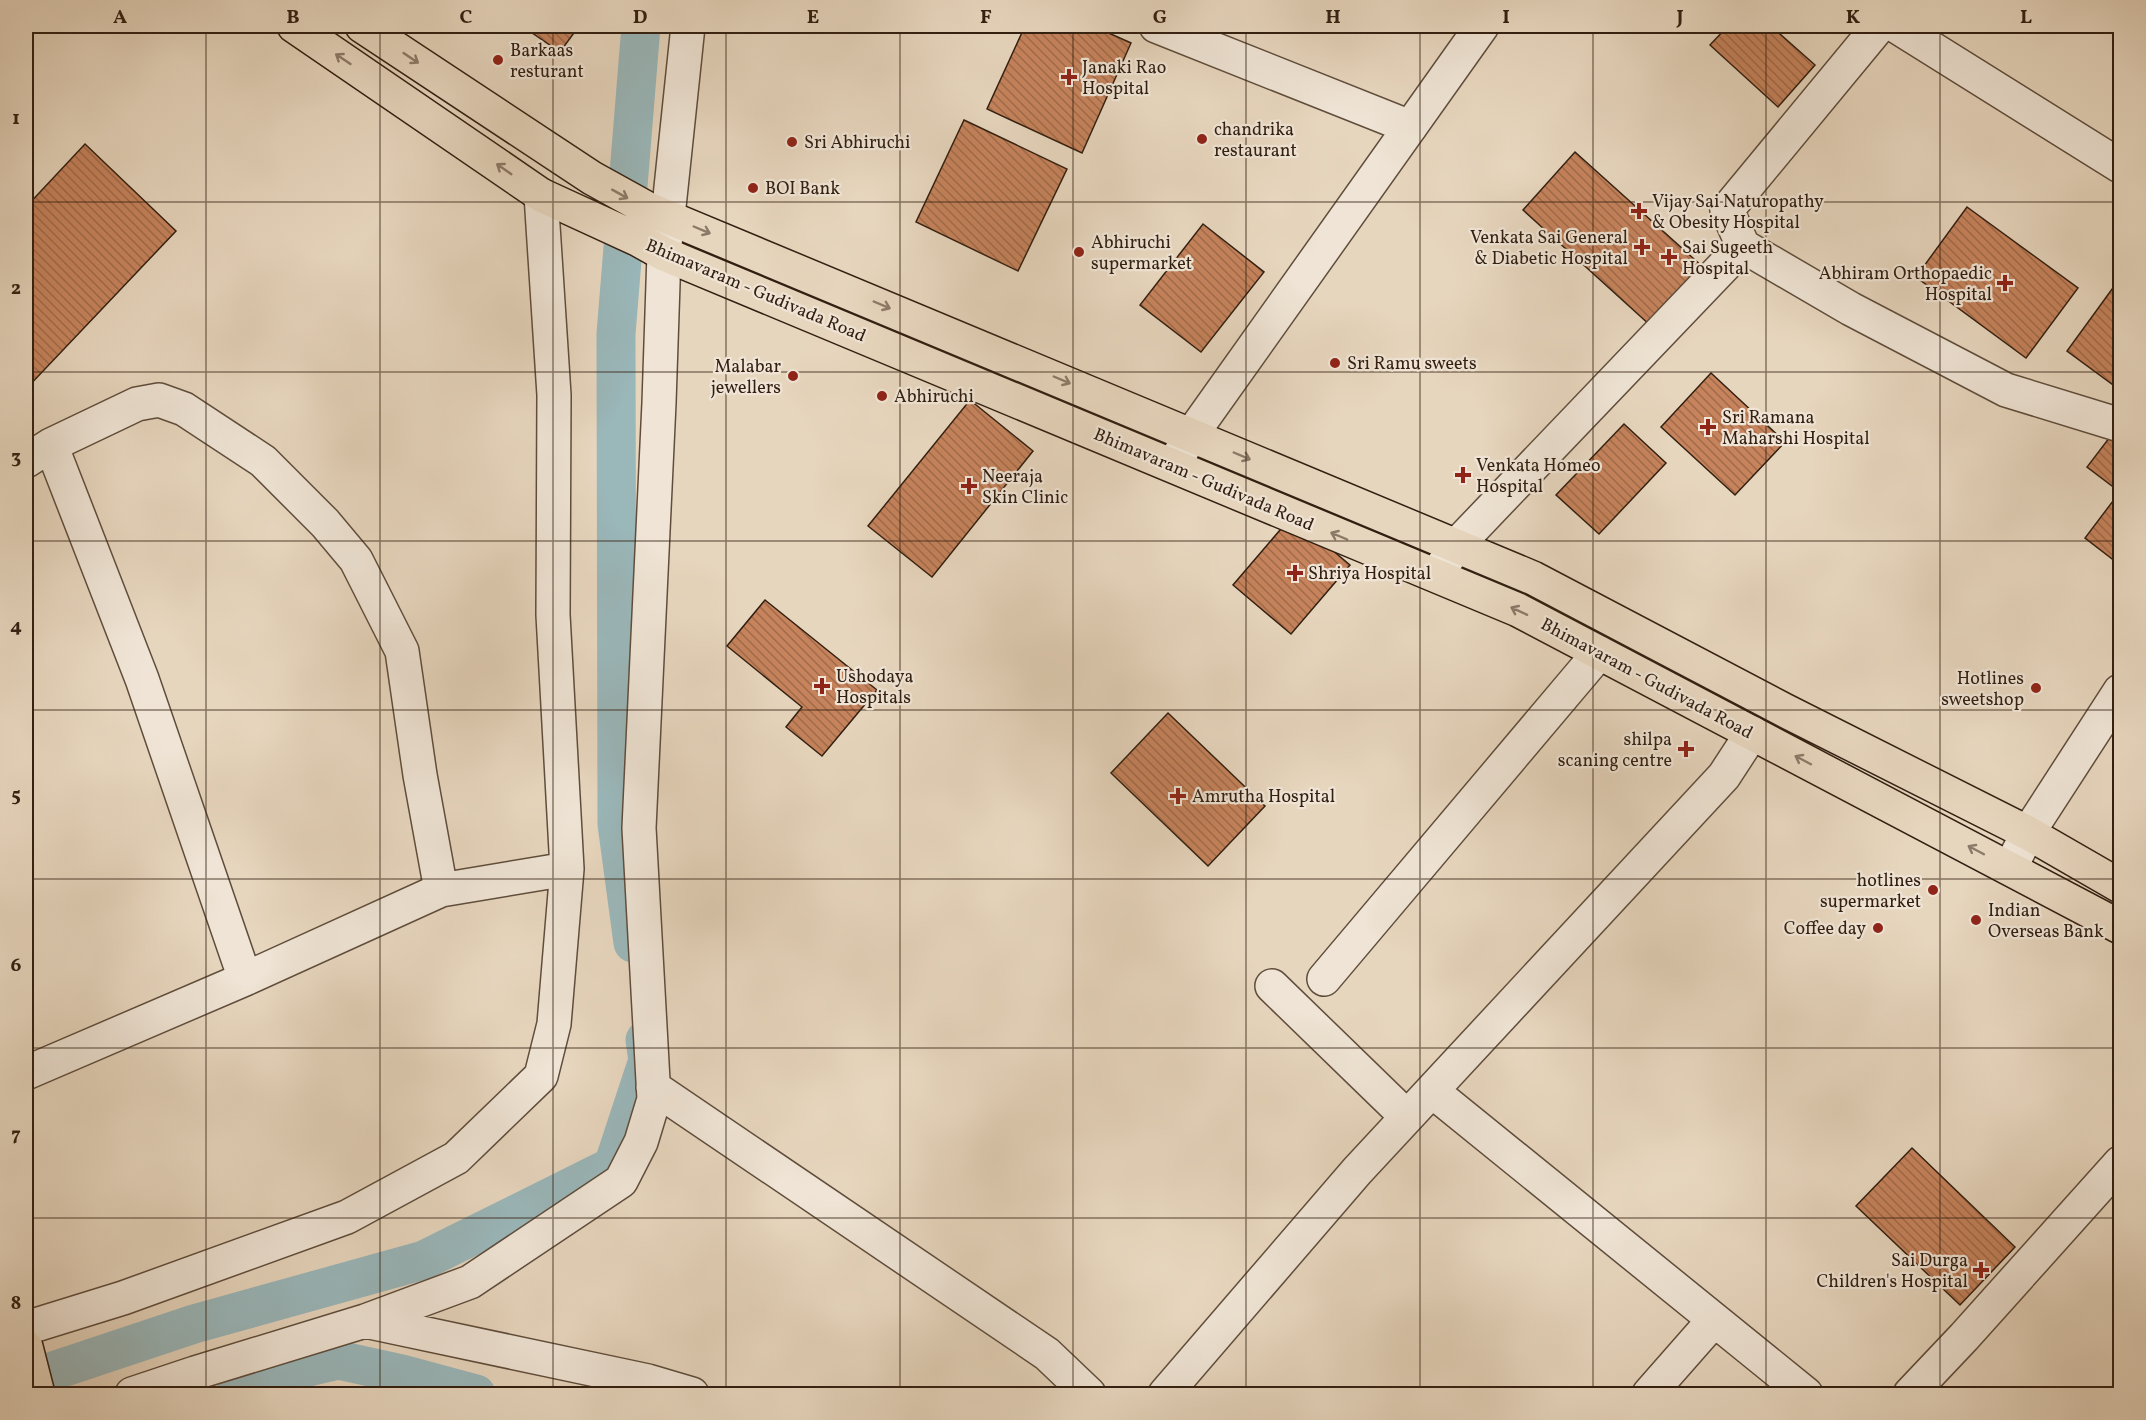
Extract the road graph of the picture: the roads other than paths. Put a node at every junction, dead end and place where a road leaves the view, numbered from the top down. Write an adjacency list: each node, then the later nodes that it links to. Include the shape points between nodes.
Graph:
1 (294, 26): 10 (main road, Bhimavaram - Gudivada Road, one-way to 1)
2 (362, 26): 8 (main road, Bhimavaram - Gudivada Road, one-way to 8)
3 (688, 26): 13 (street)
4 (1156, 26): 9 (street)
5 (1482, 26): 9 (street)
6 (1879, 26): 14 (street, via 1727,210)
7 (1896, 26): 11 (street)
8 (485, 107): 10 (main road); 13 (main road, Bhimavaram - Gudivada Road, one-way to 13, via 592,178)
9 (1410, 127): 16 (street)
10 (464, 142): 12 (main road, Bhimavaram - Gudivada Road, one-way to 10)
11 (2121, 166)
12 (541, 195): 13 (main road, Bhimavaram - Gudivada Road, via 591,218); 26 (street, via 554,395 553,615)
13 (655, 230): 16 (main road, Bhimavaram - Gudivada Road, one-way to 16); 18 (main road, Bhimavaram - Gudivada Road); 34 (street, via 659,403 639,828)
14 (1743, 246): 15 (street, via 1851,309 2006,390); 19 (street)
15 (2121, 425)
16 (1192, 434): 18 (street); 19 (main road, Bhimavaram - Gudivada Road, one-way to 19)
17 (38, 453): 28 (street, via 136,404 159,400 184,410 263,461 325,523 356,560 402,651); 30 (street, via 142,679)
18 (1173, 465): 20 (main road, Bhimavaram - Gudivada Road, one-way to 18)
19 (1456, 546): 20 (street); 24 (main road, Bhimavaram - Gudivada Road, via 1533,578)
20 (1435, 577): 21 (main road, Bhimavaram - Gudivada Road, one-way to 20, via 1518,610)
21 (1599, 653): 23 (main road, Bhimavaram - Gudivada Road); 31 (street)
22 (2121, 691): 24 (street)
23 (1752, 733): 25 (main road, Bhimavaram - Gudivada Road, one-way to 23); 35 (street, via 1724,776)
24 (2028, 833): 25 (street); 27 (main road, Bhimavaram - Gudivada Road)
25 (2010, 868): 29 (main road, Bhimavaram - Gudivada Road)
26 (567, 869): 28 (street); 40 (street, via 554,1024 541,1076 456,1158 347,1217 123,1298)
27 (2121, 886)
28 (441, 890): 30 (street)
29 (2121, 927)
30 (245, 979): 33 (street)
31 (1324, 979)
32 (1272, 986): 36 (street)
33 (26, 1073)
34 (653, 1087): 39 (street, via 654,1099 641,1142 621,1181 470,1282); 45 (street, via 1047,1354)
35 (1432, 1091): 36 (street); 38 (street)
36 (1407, 1117): 46 (street)
37 (2121, 1163): 49 (street)
38 (1714, 1320): 47 (street); 48 (street)
39 (365, 1321): 43 (street); 44 (street, via 648,1381)
40 (26, 1328)
41 (26, 1348): 42 (main road)
42 (38, 1395)
43 (132, 1395)
44 (692, 1395)
45 (1089, 1395)
46 (1165, 1395)
47 (1649, 1395)
48 (1806, 1395)
49 (1910, 1395)

